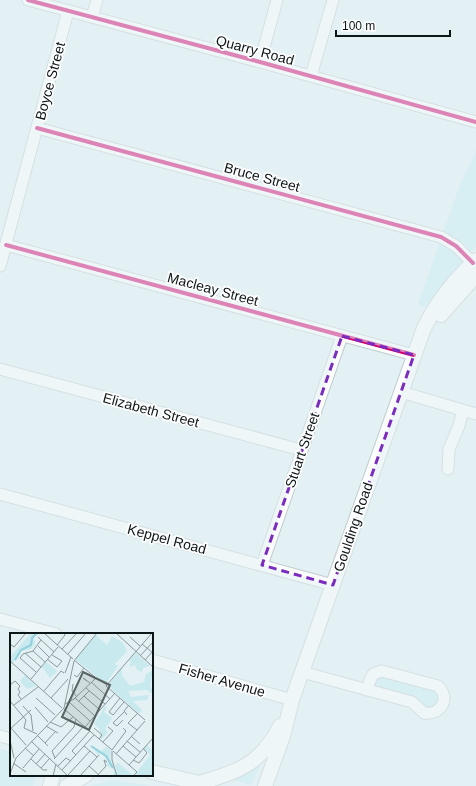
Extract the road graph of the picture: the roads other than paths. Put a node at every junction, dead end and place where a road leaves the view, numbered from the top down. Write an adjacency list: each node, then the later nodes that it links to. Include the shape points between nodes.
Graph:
1 (28, 0): 5 (street, Quarry Road)
2 (97, 0): 6 (street)
3 (277, 0): 7 (street)
4 (333, 0): 8 (street)
5 (68, 11): 6 (street, Quarry Road); 10 (street, Boyce Street)
6 (92, 17): 7 (street, Quarry Road)
7 (260, 62): 8 (street, Quarry Road)
8 (311, 76): 9 (street, Quarry Road)
9 (475, 121)
10 (37, 128): 11 (street, Boyce Street); 13 (street, Bruce Street, via 441,237 454,244)
11 (6, 245): 12 (street, Boyce Street); 14 (street, Macleay Street)
12 (0, 266)
13 (475, 266): 15 (main road, Goulding Road, via 457,279 436,307 424,328)
14 (342, 336): 15 (street, Macleay Street); 20 (street, Stuart Street)
15 (414, 355): 17 (main road, Goulding Road)
16 (0, 369): 20 (street, Elizabeth Street)
17 (401, 392): 18 (street); 24 (main road, Goulding Road)
18 (463, 410): 19 (street); 21 (street, via 449,449)
19 (476, 414)
20 (302, 450): 23 (street, Stuart Street)
21 (448, 469)
22 (0, 494): 23 (street, Keppel Road)
23 (262, 565): 24 (street, Keppel Road)
24 (333, 584): 28 (main road, Goulding Road)
25 (0, 619): 26 (street)
26 (52, 633)
27 (153, 660): 30 (street, Fisher Avenue)
28 (302, 672): 29 (street); 30 (main road, Goulding Road)
29 (366, 690): 29 (street, via 373,674 382,671 438,686 443,693 444,703 440,710 424,713 412,702)
30 (292, 700): 31 (main road, Goulding Road); 44 (main road, Goulding Road, via 283,736)
31 (276, 734): 38 (main road, Goulding Road, via 265,751 246,766 226,775); 43 (main road)
32 (0, 736): 33 (street)
33 (10, 739)
34 (153, 772): 38 (main road)
35 (46, 776): 39 (main road)
36 (53, 776): 40 (main road)
37 (84, 776): 41 (main road)
38 (199, 782): 42 (main road)
39 (43, 786)
40 (50, 786)
41 (67, 786)
42 (215, 786)
43 (258, 786)
44 (265, 786)

